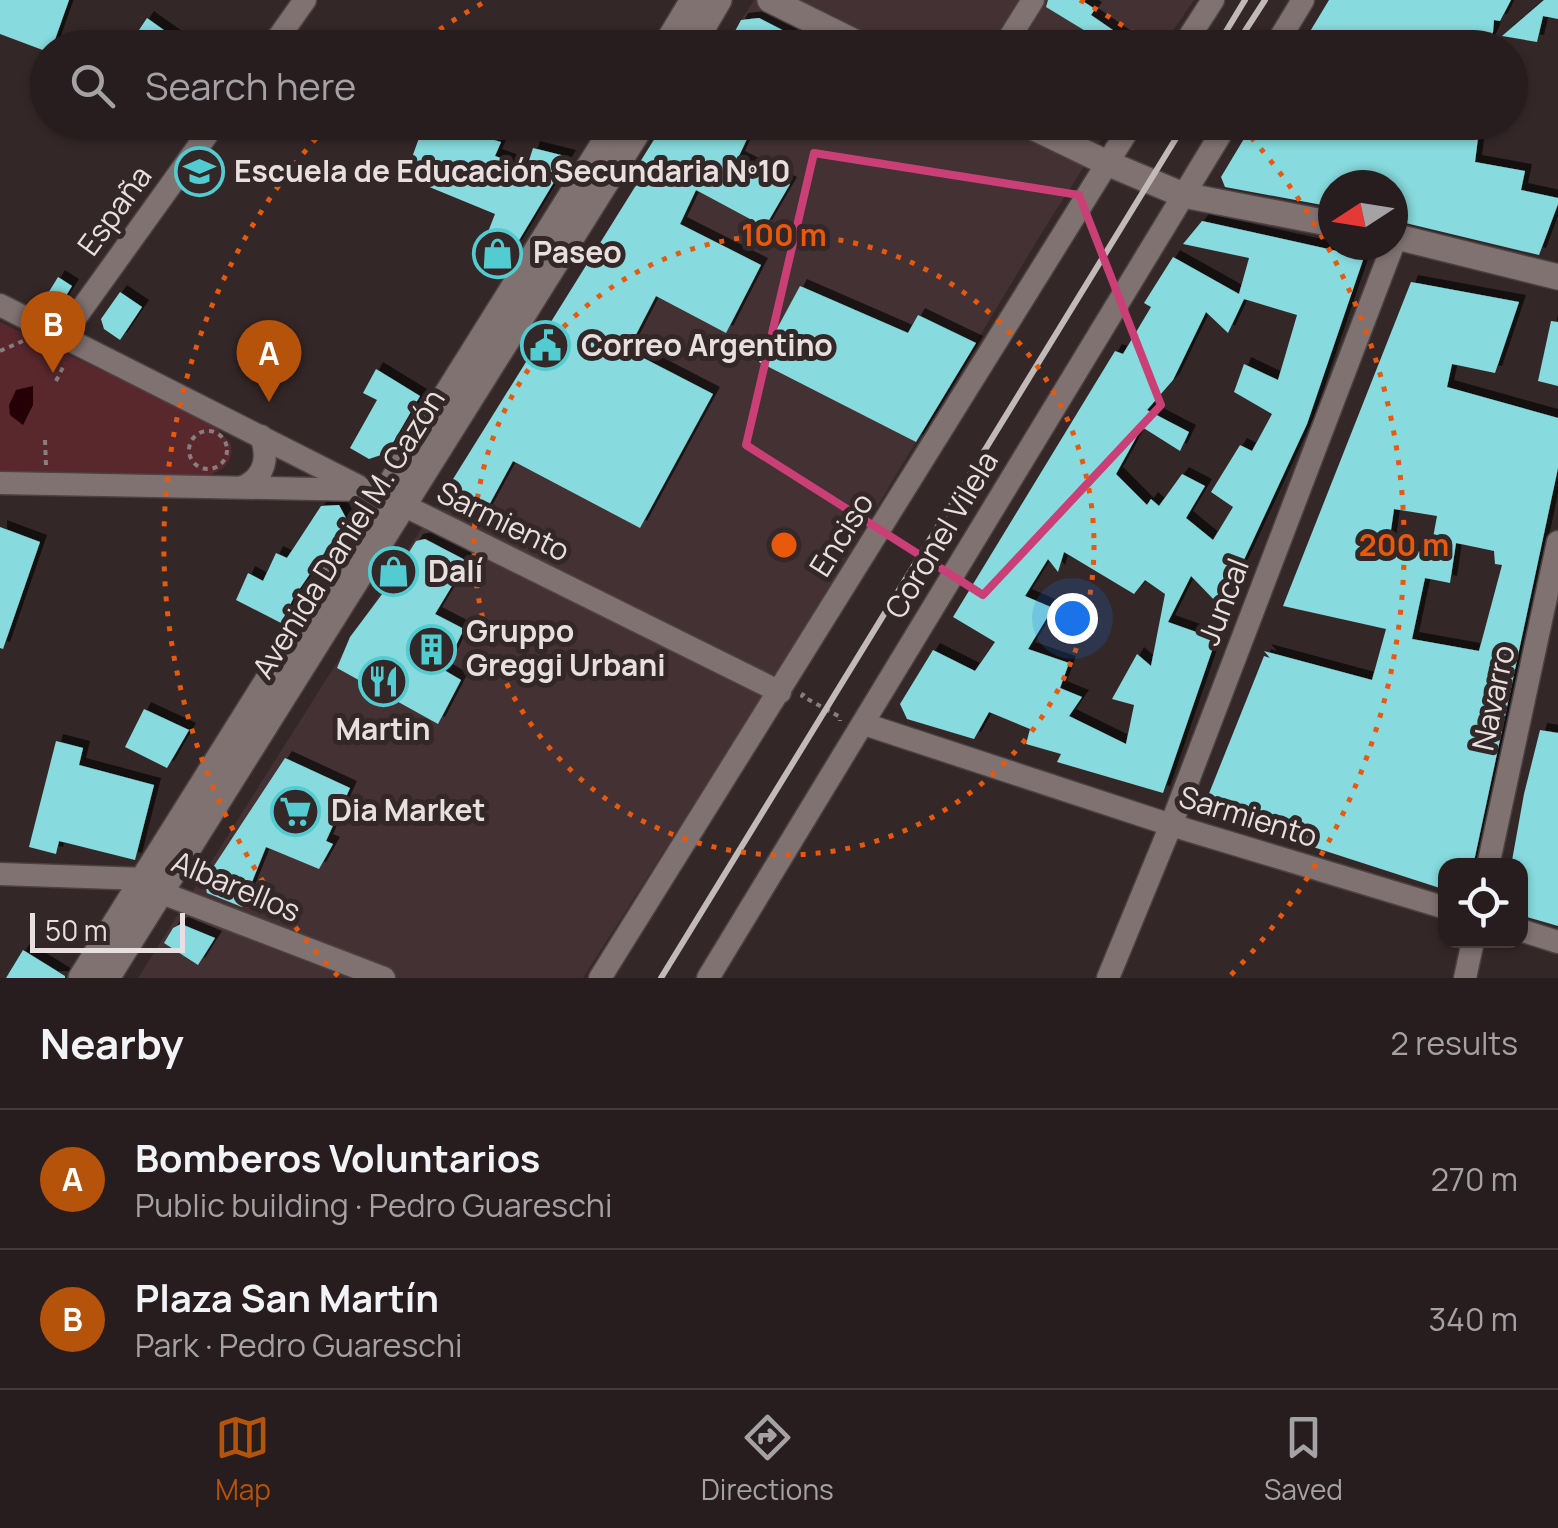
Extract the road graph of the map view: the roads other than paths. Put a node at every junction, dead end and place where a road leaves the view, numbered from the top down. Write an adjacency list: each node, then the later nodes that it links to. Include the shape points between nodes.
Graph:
1 (305, 0): 8 (street)
2 (693, 0): 9 (main road)
3 (719, 0): 10 (main road)
4 (770, 0): 11 (main road)
5 (1033, 0): 12 (street)
6 (1212, 0): 13 (street)
7 (1303, 0): 14 (street)
8 (283, 30)
9 (675, 30)
10 (702, 30)
11 (831, 30)
12 (1014, 30)
13 (1193, 30)
14 (1285, 30)
15 (203, 140): 28 (street, España)
16 (606, 140): 32 (main road, Avenida Daniel M. Cazón)
17 (632, 140): 32 (main road, Avenida Daniel M. Cazón)
18 (1059, 140): 21 (main road)
19 (1122, 140): 21 (street, Enciso)
20 (1217, 140): 22 (street, Coronel Vilela)
21 (1107, 163): 22 (main road); 34 (street, Enciso)
22 (1184, 194): 23 (main road); 35 (street, Coronel Vilela)
23 (1318, 221)
24 (1408, 243): 26 (main road)
25 (1386, 260): 36 (street, Juncal)
26 (1558, 277)
27 (0, 305): 28 (street)
28 (64, 335): 29 (street)
29 (261, 436): 31 (street, via 265,462); 32 (street)
30 (0, 483): 31 (street, Sarmiento)
31 (243, 487): 32 (street, Sarmiento)
32 (385, 498): 34 (street, Sarmiento); 39 (main road, Avenida Daniel M. Cazón)
33 (1558, 542): 37 (street, Navarro)
34 (788, 695): 47 (street, Enciso)
35 (867, 718): 36 (street, Sarmiento); 48 (street, Coronel Vilela)
36 (1171, 825): 40 (street, Sarmiento); 49 (street, Juncal)
37 (1490, 858)
38 (0, 874): 39 (street, Albarellos)
39 (153, 886): 44 (main road, Avenida Daniel M. Cazón); 45 (main road, Avenida Daniel M. Cazón); 46 (street, Albarellos)
40 (1438, 906)
41 (1528, 933): 42 (street)
42 (1558, 942)
43 (1472, 948): 50 (street)
44 (81, 978)
45 (107, 978)
46 (384, 978)
47 (600, 978)
48 (708, 978)
49 (1108, 978)
50 (1466, 978)

